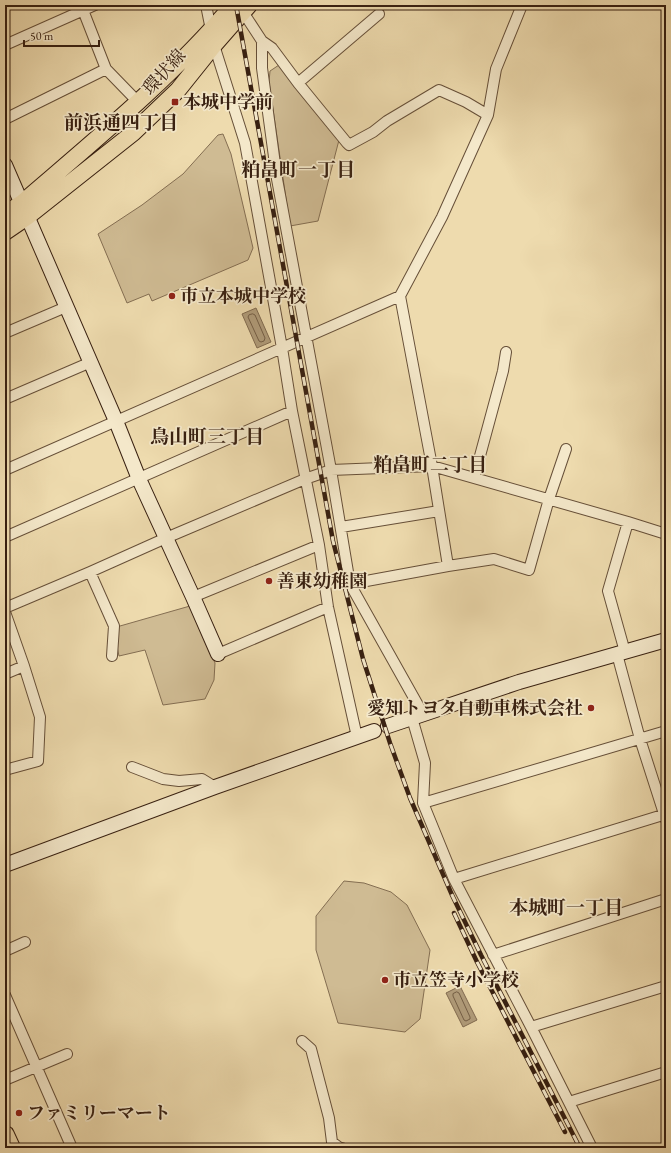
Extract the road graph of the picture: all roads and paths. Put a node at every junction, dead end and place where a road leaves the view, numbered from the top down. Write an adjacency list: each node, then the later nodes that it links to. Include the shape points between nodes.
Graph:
1 (95, 5): 5 (street)
2 (206, 5): 7 (street)
3 (522, 5): 13 (street, via 496,70)
4 (242, 7): 7 (main road, 環状線); 8 (street)
5 (82, 8): 9 (street); 10 (street)
6 (379, 14): 11 (street)
7 (212, 38): 12 (main road, 環状線); 16 (main road, 環状線, via 178,90 132,133); 23 (street, via 245,143)
8 (262, 41): 11 (street, via 272,48); 22 (street, via 262,68 277,178)
9 (5, 45)
10 (106, 69): 12 (street); 14 (street)
11 (298, 83): 13 (street, via 349,145 439,90)
12 (138, 102): 16 (main road, 環状線)
13 (488, 115): 19 (street, via 442,218)
14 (5, 119)
15 (5, 165): 16 (street)
16 (25, 210): 17 (main road, 環状線); 18 (main road, 環状線); 20 (street)
17 (5, 214)
18 (5, 232)
19 (400, 296): 22 (street); 30 (street)
20 (66, 307): 21 (street); 25 (street)
21 (5, 333)
22 (307, 338): 23 (street); 32 (street)
23 (282, 348): 27 (street); 28 (street)
24 (506, 352): 33 (street)
25 (91, 362): 26 (street); 28 (street)
26 (5, 399)
27 (292, 411): 34 (street); 35 (street)
28 (116, 421): 31 (street); 34 (street)
29 (566, 449): 36 (street)
30 (432, 466): 32 (street); 33 (street); 37 (street)
31 (5, 470)
32 (331, 470): 35 (street); 39 (street)
33 (474, 478): 36 (street)
34 (139, 479): 41 (street); 42 (street)
35 (305, 479): 42 (street); 43 (street)
36 (549, 499): 38 (street); 44 (street, via 530,570 494,560)
37 (439, 511): 39 (street); 44 (street)
38 (628, 522): 40 (street); 52 (street, via 608,591)
39 (341, 527): 46 (street)
40 (666, 534)
41 (5, 537)
42 (166, 538): 45 (street); 47 (street)
43 (318, 545): 47 (street); 48 (street)
44 (448, 566): 46 (street)
45 (90, 572): 49 (street); 54 (street, via 114,626)
46 (350, 584): 57 (street)
47 (193, 597): 53 (street)
48 (328, 607): 53 (street); 61 (street)
49 (5, 608)
50 (5, 612): 55 (street)
51 (666, 640): 52 (street)
52 (621, 653): 57 (street, via 519,682); 62 (street)
53 (218, 654)
54 (112, 656)
55 (24, 666): 56 (street); 64 (street, via 40,717 38,761)
56 (5, 674)
57 (418, 716): 58 (street); 66 (street, via 425,763)
58 (388, 726)
59 (374, 731): 61 (street)
60 (666, 731): 62 (street)
61 (357, 737): 65 (street)
62 (640, 739): 66 (street); 67 (street)
63 (132, 767): 65 (street, via 163,779 202,779)
64 (5, 770)
65 (215, 788): 68 (street)
66 (423, 803): 69 (street)
67 (666, 816): 69 (street)
68 (5, 865)
69 (454, 879): 73 (street)
70 (666, 899): 73 (street)
71 (25, 942): 72 (street)
72 (5, 951)
73 (493, 955): 76 (street)
74 (666, 986): 76 (street)
75 (5, 995): 79 (street)
76 (531, 1027): 82 (street)
77 (302, 1041): 86 (street, via 311,1049 329,1118 332,1142)
78 (67, 1054): 79 (street)
79 (37, 1067): 81 (street); 85 (street)
80 (666, 1072): 82 (street)
81 (5, 1080)
82 (569, 1102): 87 (street)
83 (5, 1135): 84 (highway)
84 (11, 1148)
85 (72, 1148)
86 (342, 1148)
87 (592, 1148)

